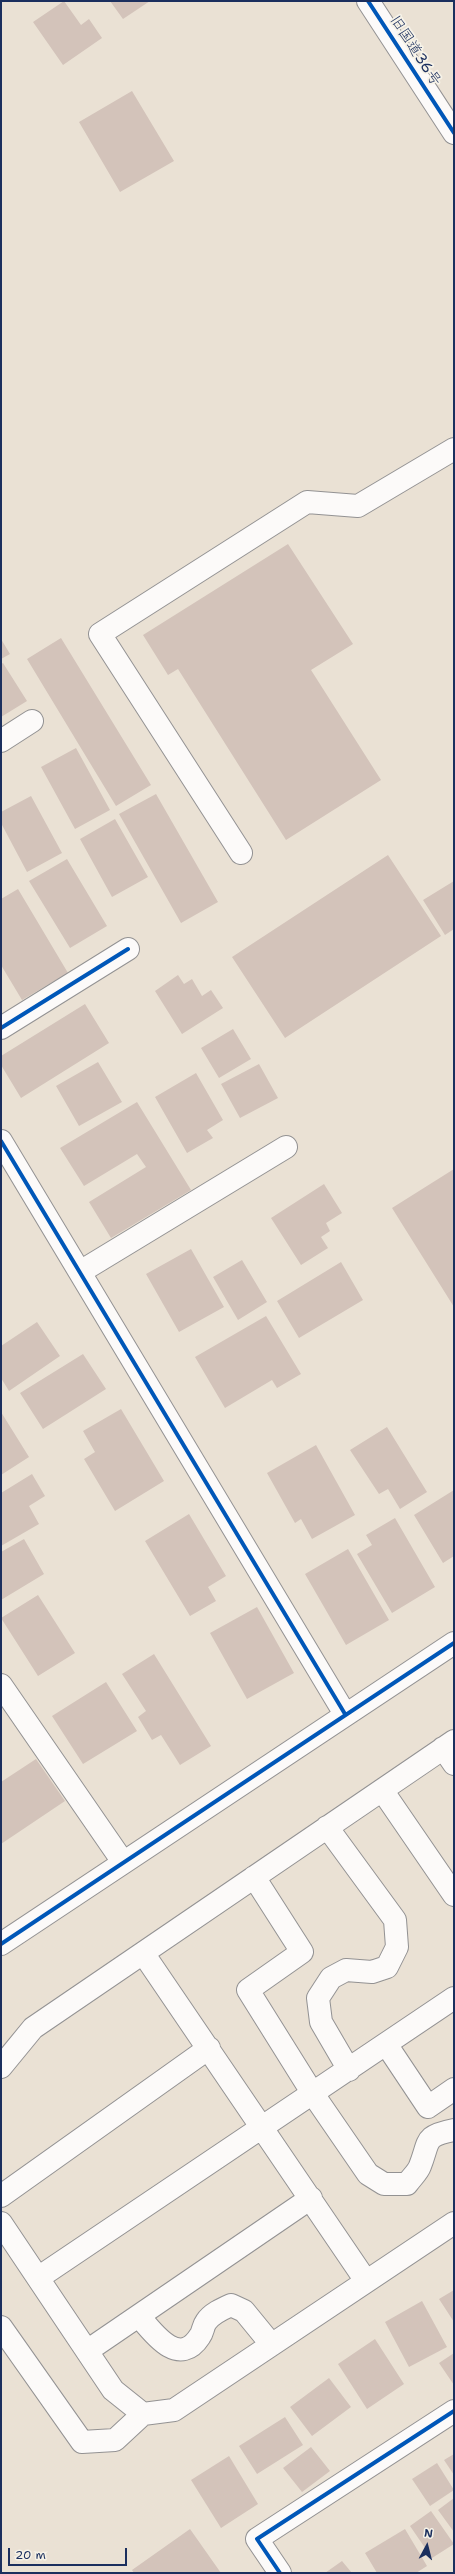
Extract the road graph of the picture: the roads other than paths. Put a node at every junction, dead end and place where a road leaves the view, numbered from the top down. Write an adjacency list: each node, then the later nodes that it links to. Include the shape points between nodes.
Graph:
1 (368, 1): 2 (street, 旧国道36号)
2 (454, 133)
3 (454, 449): 6 (street, via 358,506 307,502 100,634)
4 (32, 721): 5 (street)
5 (1, 740)
6 (241, 853)
7 (128, 949): 8 (street)
8 (1, 1028)
9 (1, 1141): 11 (street)
10 (286, 1147): 12 (street)
11 (9, 1172): 12 (street)
12 (80, 1272): 15 (street)
13 (454, 1643): 15 (street)
14 (1, 1685): 19 (street)
15 (345, 1714): 19 (street)
16 (450, 1751): 17 (street)
17 (382, 1790): 18 (street); 21 (street)
18 (328, 1827): 20 (street); 28 (street, via 395,1920 397,1947 387,1967 372,1972 346,1970 331,1978 318,1998 321,2022)
19 (123, 1862): 22 (street)
20 (254, 1877): 23 (street); 30 (street, via 302,1952 248,1990)
21 (454, 1895)
22 (1, 1944)
23 (143, 1953): 26 (street); 27 (street, via 33,2028)
24 (454, 1998): 25 (street)
25 (386, 2044): 28 (street); 29 (street, via 428,2106)
26 (209, 2048): 31 (street); 33 (street)
27 (1, 2067)
28 (349, 2070): 30 (street)
29 (454, 2089)
30 (313, 2094): 31 (street); 32 (street, via 368,2174 384,2184 407,2184 420,2167 425,2145 438,2133)
31 (263, 2129): 34 (street); 37 (street)
32 (454, 2130)
33 (1, 2196)
34 (311, 2198): 38 (street); 39 (street)
35 (1, 2223): 37 (street)
36 (454, 2223): 38 (street)
37 (38, 2278): 42 (street)
38 (366, 2281): 41 (street)
39 (139, 2316): 41 (street, via 162,2344 176,2349 189,2347 200,2336 206,2321 219,2310 231,2305 244,2311); 42 (street)
40 (1, 2327): 44 (street, via 82,2442 115,2440)
41 (271, 2344): 44 (street, via 174,2410)
42 (87, 2351): 44 (street, via 113,2390)
43 (454, 2410): 45 (street, via 257,2539)
44 (143, 2414)
45 (280, 2573)

